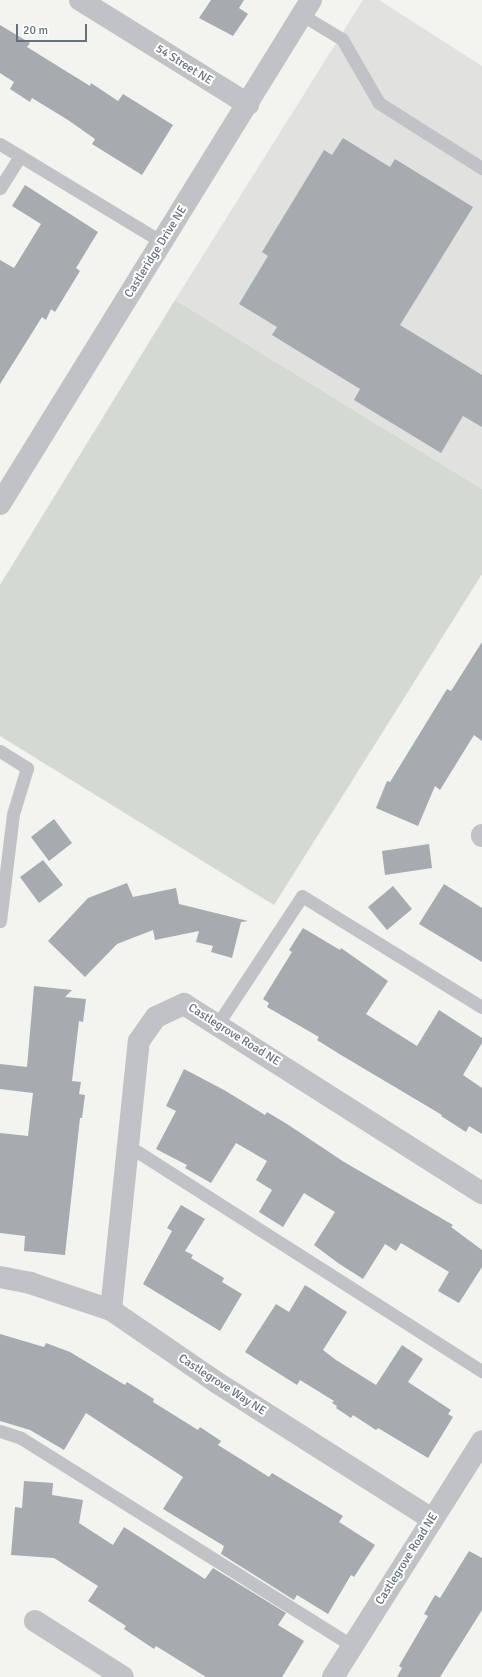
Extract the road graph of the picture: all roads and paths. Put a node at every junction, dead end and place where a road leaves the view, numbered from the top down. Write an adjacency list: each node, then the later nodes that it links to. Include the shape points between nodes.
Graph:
1 (80, 0): 3 (street, 54 Street NE)
2 (307, 7): 3 (street, Castleridge Drive NE); 6 (lane, via 342,39 379,103)
3 (248, 104): 8 (street, Castleridge Drive NE)
4 (0, 144): 5 (lane)
5 (20, 156): 7 (lane); 8 (lane)
6 (482, 168)
7 (0, 188)
8 (162, 242): 9 (street, Castleridge Drive NE)
9 (0, 504)
10 (0, 751): 11 (lane, via 28,768 13,814)
11 (0, 921)
12 (482, 1007): 13 (lane, via 302,896)
13 (218, 1025): 14 (street, Castlegrove Road NE, via 184,1004 156,1017 139,1041); 15 (street, Castlegrove Road NE)
14 (127, 1145): 17 (street, Castlegrove Road NE); 18 (lane)
15 (482, 1193)
16 (0, 1278): 17 (street, Castlegrove Way NE, via 30,1283)
17 (111, 1310): 21 (street, Castlegrove Way NE, via 216,1382)
18 (482, 1371)
19 (0, 1432): 23 (lane, via 21,1438)
20 (482, 1441): 21 (street, Castlegrove Road NE)
21 (432, 1519): 23 (street, Castlegrove Road NE)
22 (35, 1621): 24 (street)
23 (353, 1646): 25 (street, Castlegrove Road NE)
24 (123, 1677)
25 (333, 1677)

